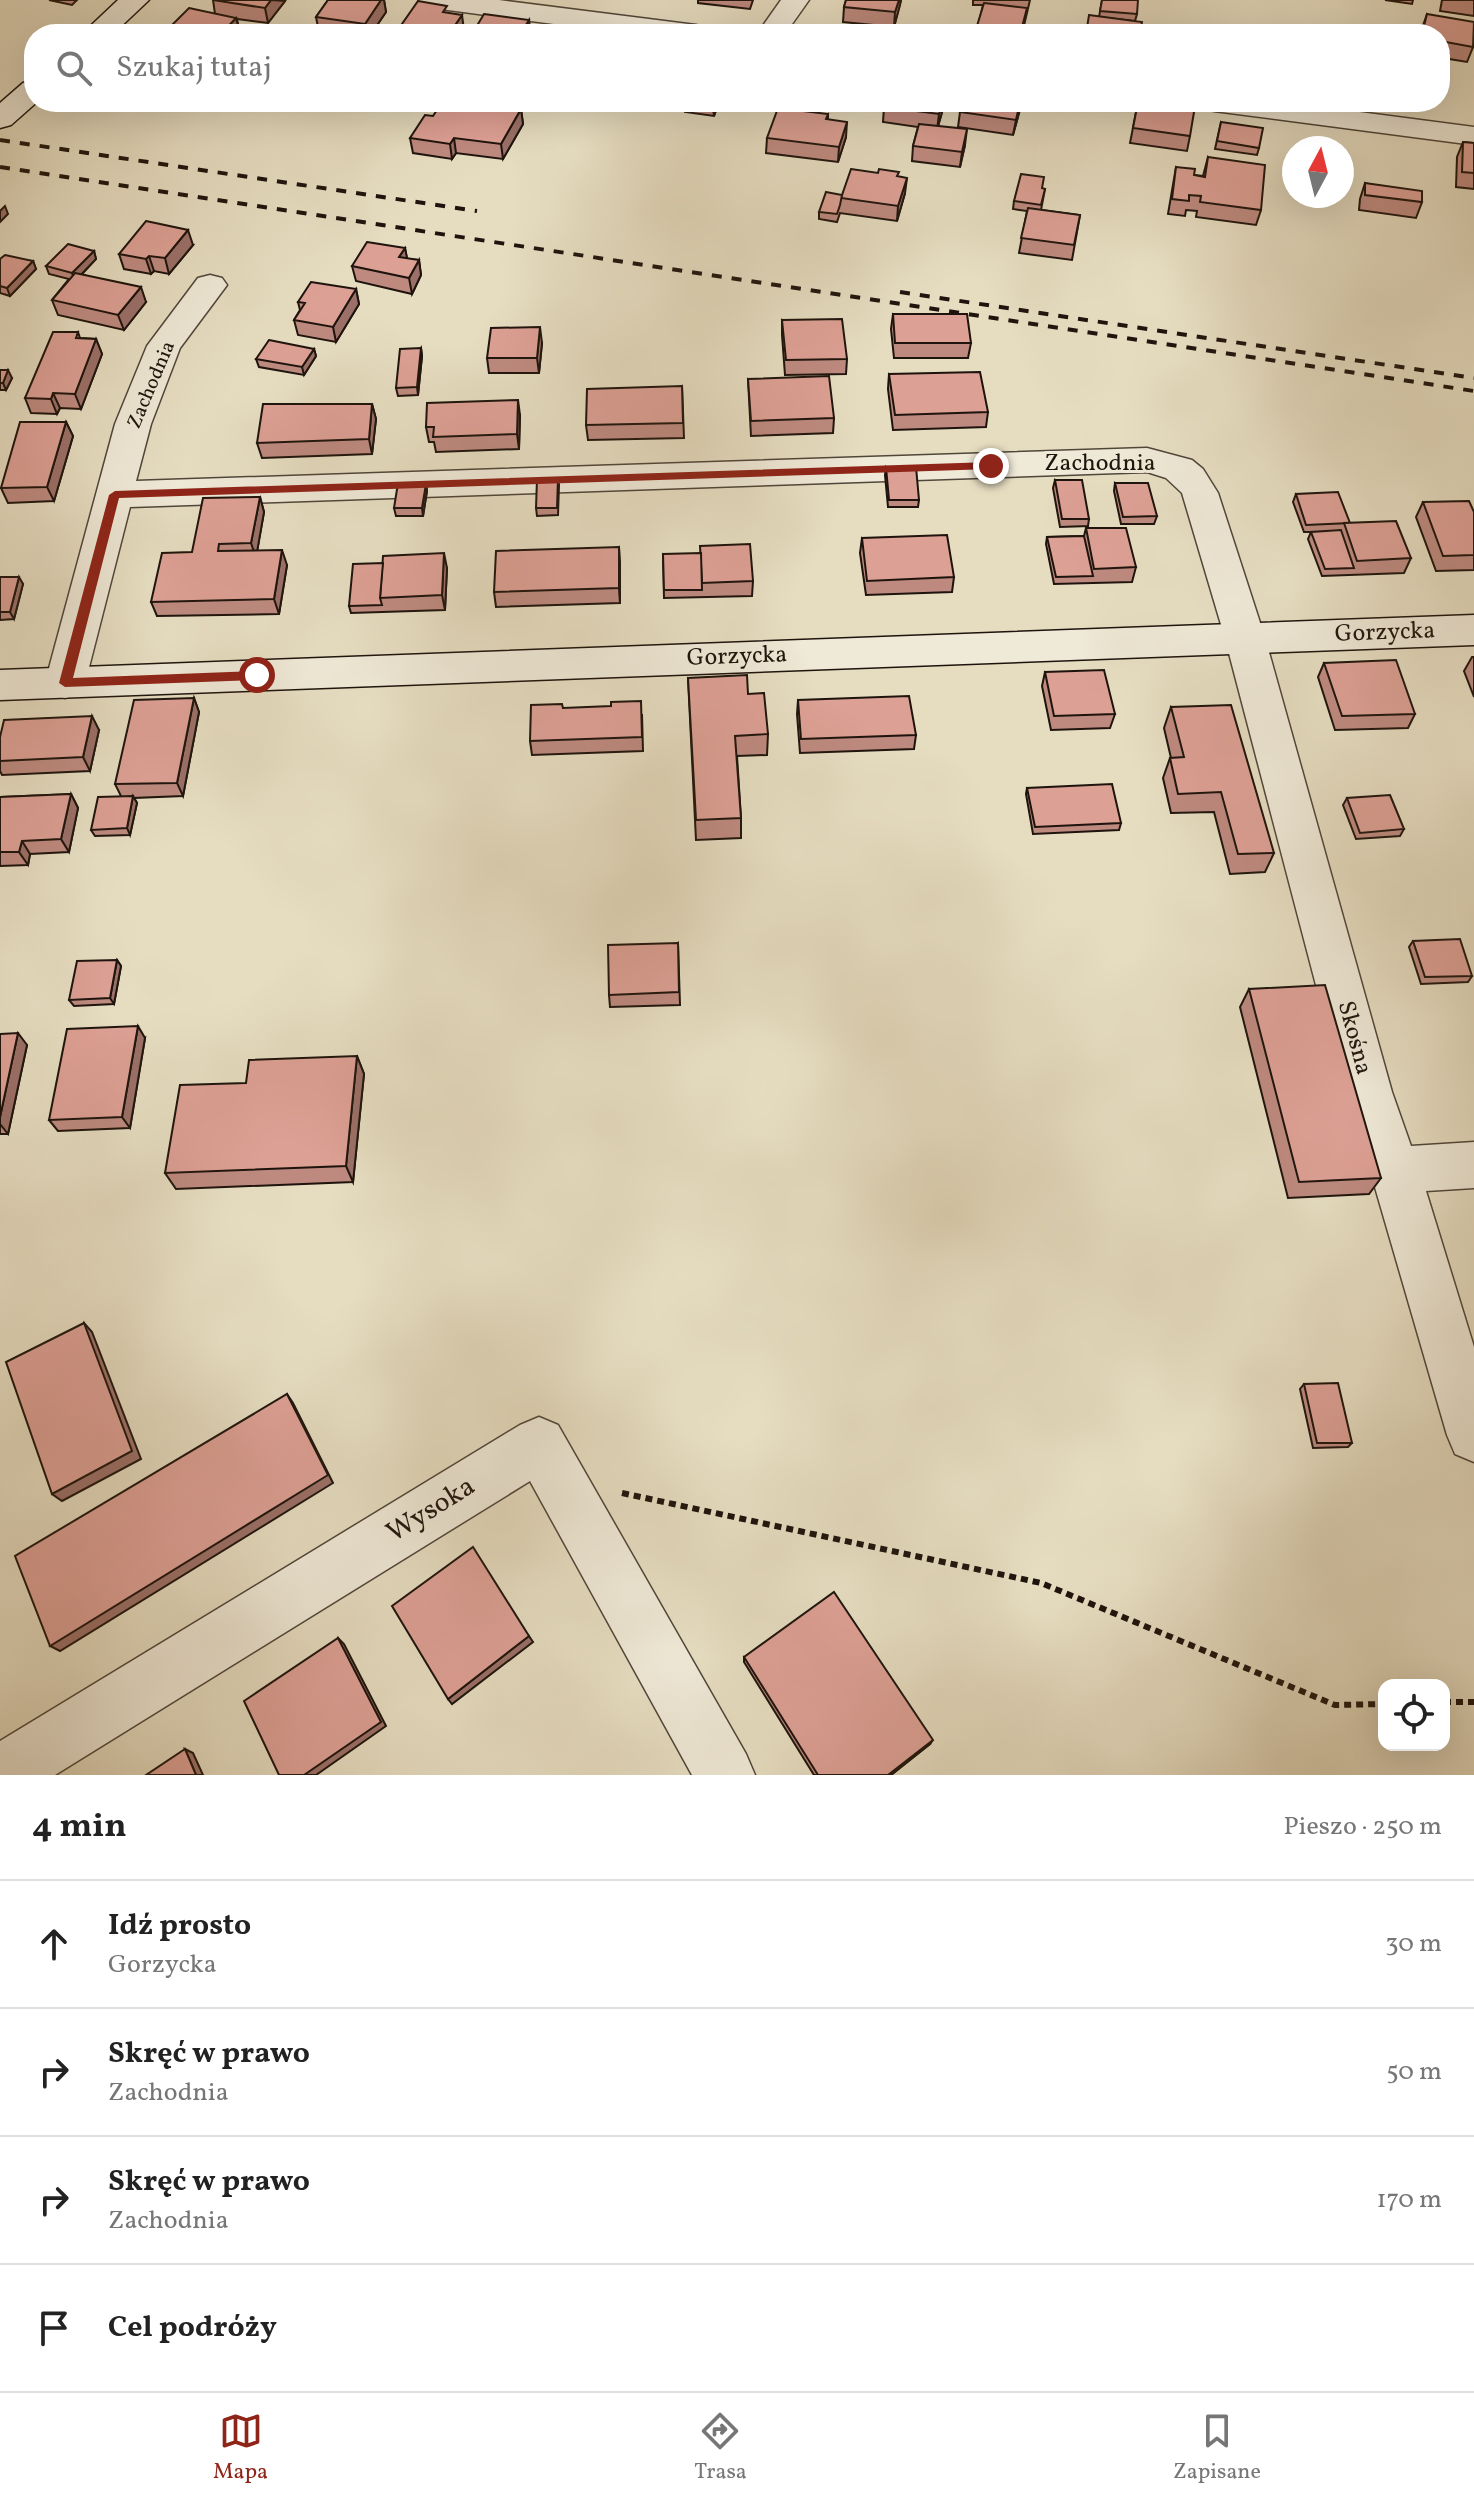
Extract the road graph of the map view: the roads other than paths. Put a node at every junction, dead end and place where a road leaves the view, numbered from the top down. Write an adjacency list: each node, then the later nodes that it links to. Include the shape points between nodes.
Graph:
1 (135, 0): 5 (street)
2 (433, 0): 4 (street)
3 (795, 0): 7 (street)
4 (463, 2): 6 (street)
5 (107, 24)
6 (623, 24)
7 (778, 24)
8 (24, 98): 10 (street)
9 (1290, 112): 11 (street)
10 (0, 119)
11 (1474, 136)
12 (210, 285): 13 (street, Zachodnia, via 164,346 133,424)
13 (115, 495): 15 (street, Zachodnia, via 1147,460 1176,465 1192,477); 16 (street, Zachodnia)
14 (1474, 630): 15 (street, Gorzycka)
15 (1245, 638): 16 (street, Gorzycka); 19 (street, Skośna, via 1368,1092)
16 (65, 683): 17 (street, Gorzycka)
17 (0, 685)
18 (1474, 1165): 19 (street)
19 (1395, 1170): 20 (street, Skośna)
20 (1474, 1435)
21 (0, 1775): 22 (street, Wysoka, via 539,1444)
22 (725, 1775)

